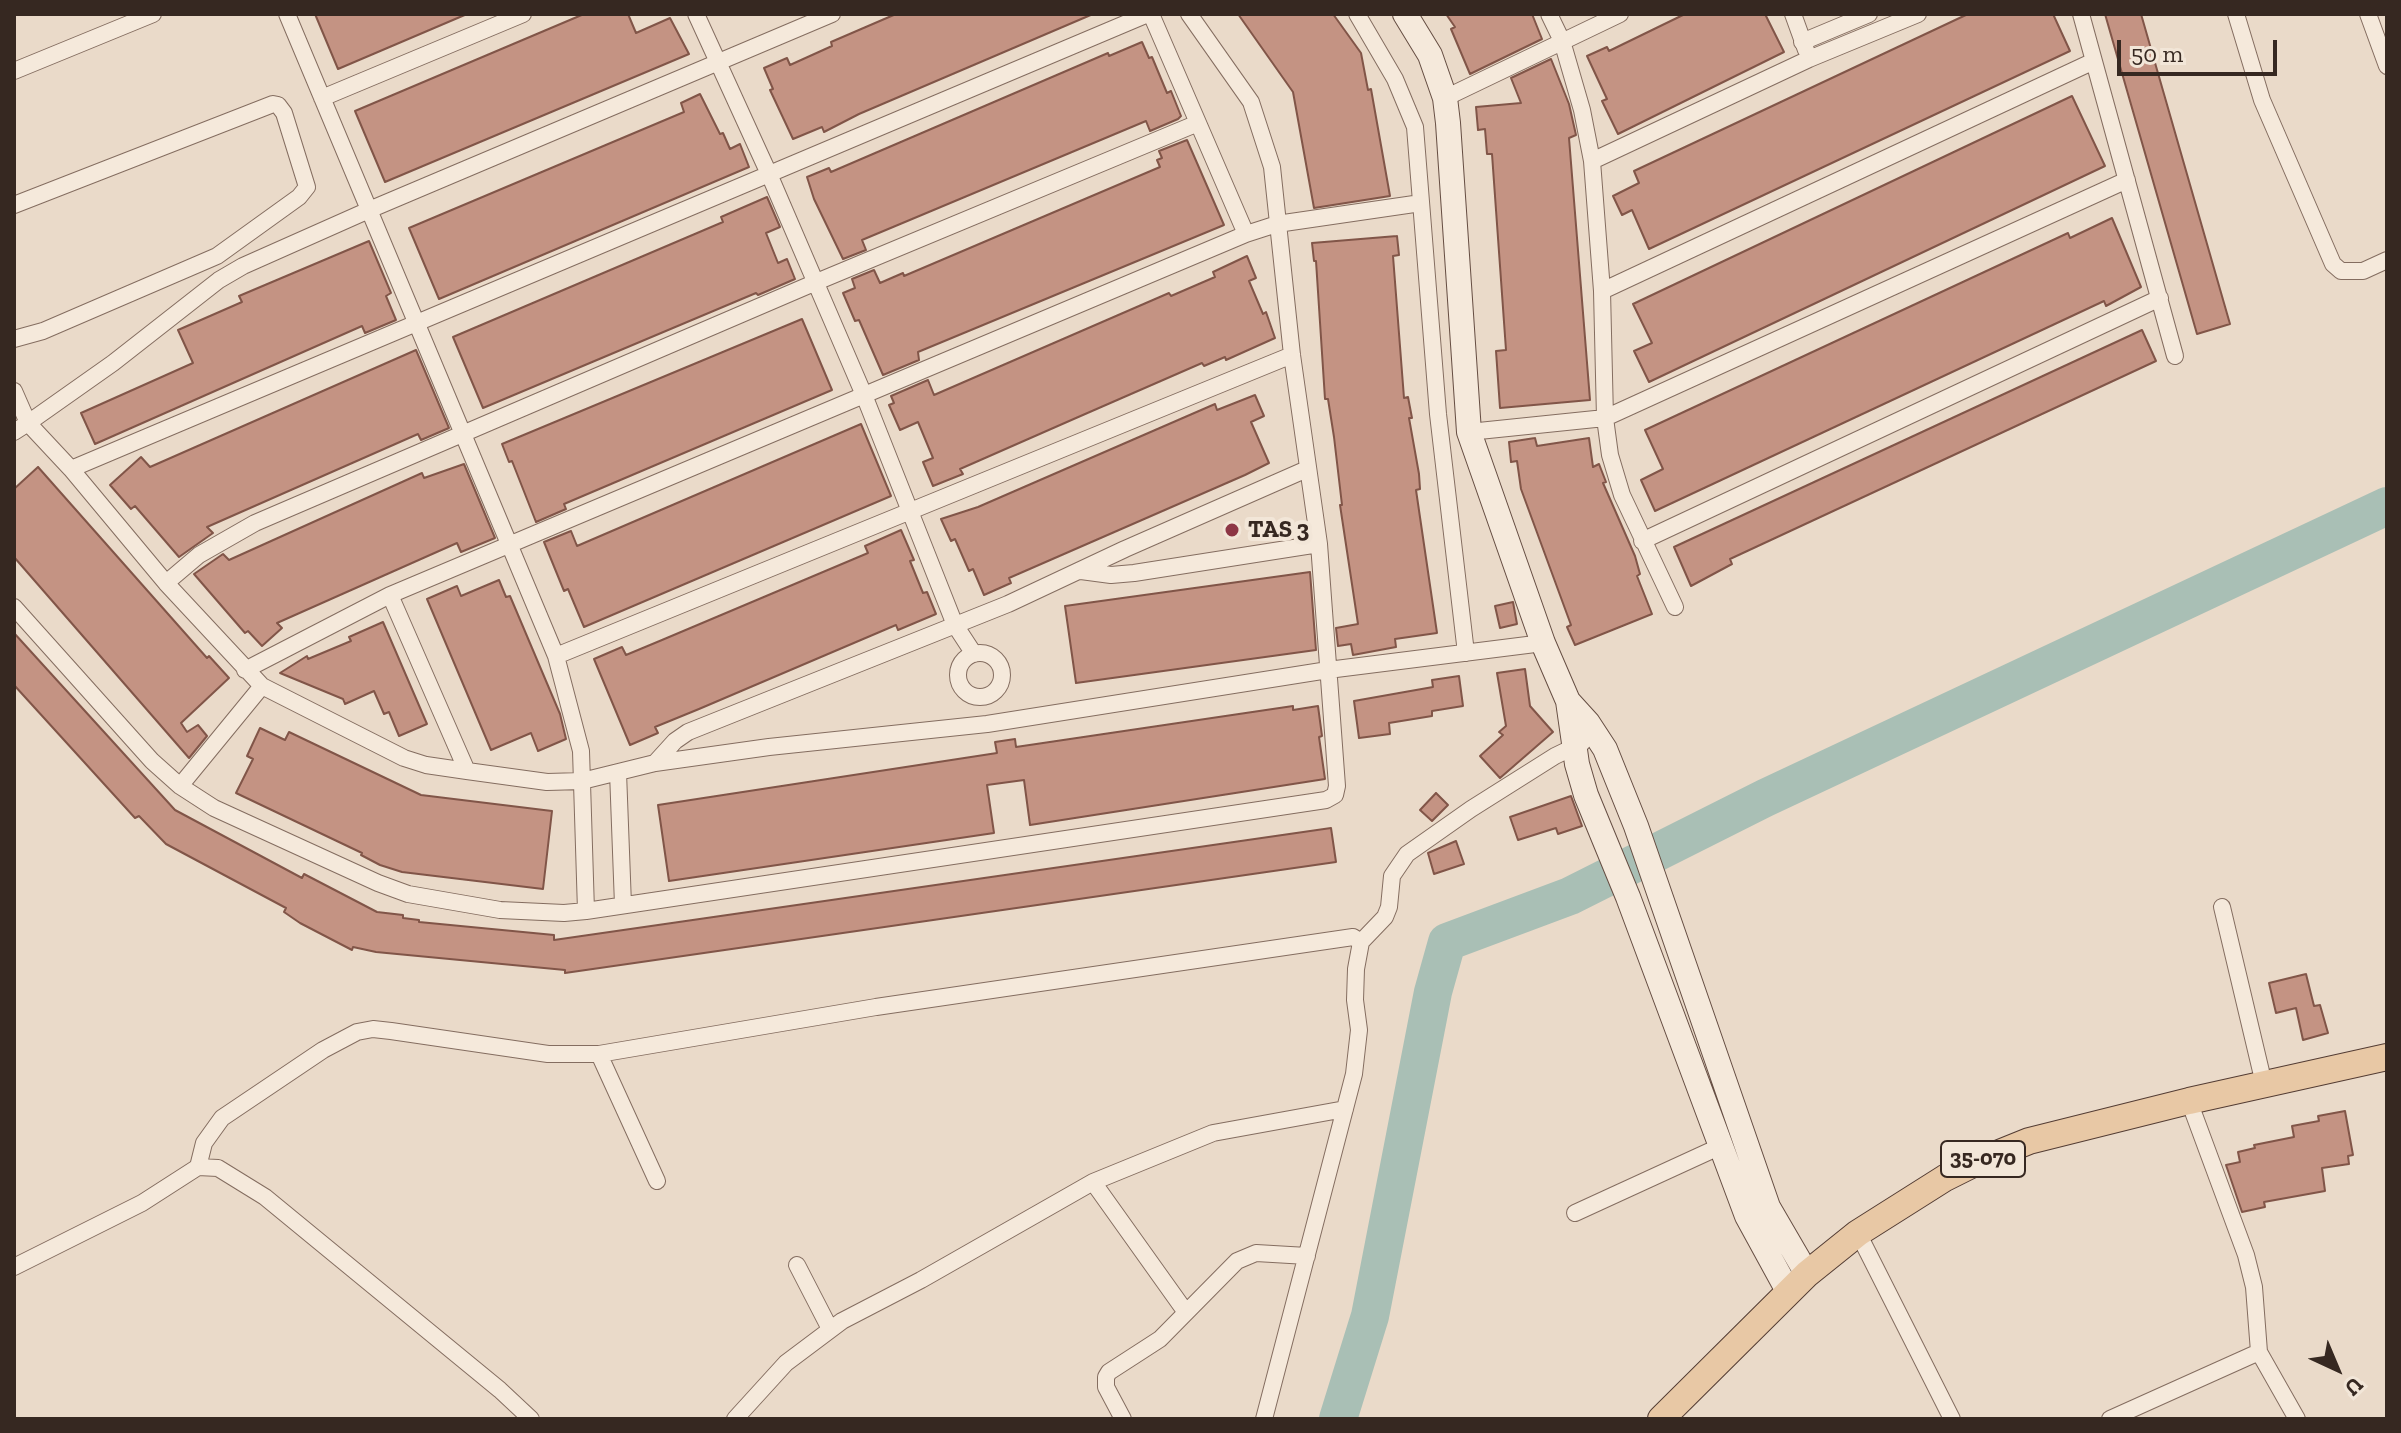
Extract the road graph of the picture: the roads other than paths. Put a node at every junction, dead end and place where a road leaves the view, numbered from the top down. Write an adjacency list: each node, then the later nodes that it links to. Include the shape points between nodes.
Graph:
1 (153, 14): 24 (street)
2 (287, 14): 25 (street)
3 (523, 14): 25 (street)
4 (696, 14): 22 (street)
5 (832, 14): 22 (street)
6 (1150, 14): 27 (street); 29 (street)
7 (1189, 14): 34 (street, via 1257,115 1272,167)
8 (1357, 14): 31 (street, via 1395,79 1415,127)
9 (1405, 14): 26 (street, via 1430,55)
10 (1549, 14): 18 (street)
11 (1620, 14): 18 (street)
12 (1793, 14): 19 (street)
13 (1869, 14): 19 (street)
14 (1918, 14): 20 (street)
15 (2081, 14): 21 (street)
16 (2236, 14): 36 (street, via 2262,100 2333,264 2341,271 2363,271)
17 (2368, 14): 23 (street)
18 (1562, 41): 26 (street); 28 (street)
19 (1802, 42): 20 (street)
20 (1809, 59): 28 (street)
21 (2094, 61): 30 (street); 38 (street)
22 (718, 64): 29 (street); 33 (street)
23 (2387, 66)
24 (14, 71)
25 (322, 98): 33 (street)
26 (1445, 98): 49 (street)
27 (1198, 123): 35 (street); 37 (street)
28 (1592, 161): 38 (street)
29 (769, 174): 37 (street); 40 (street)
30 (2127, 180): 39 (street); 46 (street)
31 (1421, 203): 34 (street); 63 (street, via 1438,414)
32 (14, 205): 41 (street, via 273,104 284,113 307,187 217,256)
33 (369, 210): 40 (street); 47 (street, via 219,280 113,363)
34 (1277, 224): 35 (street); 42 (street)
35 (1246, 234): 45 (street)
36 (2387, 260)
37 (814, 283): 45 (street); 48 (street)
38 (1602, 291): 46 (street)
39 (2160, 298): 43 (street); 53 (street)
40 (417, 323): 48 (street); 50 (street)
41 (14, 339)
42 (1292, 355): 51 (street); 52 (street)
43 (2175, 356)
44 (14, 391): 47 (street)
45 (864, 395): 52 (street); 55 (street)
46 (1605, 418): 49 (street); 53 (street, via 1622,495)
47 (19, 424): 50 (street)
48 (463, 432): 55 (street); 57 (street, via 255,523 199,555)
49 (1469, 432): 62 (street)
50 (71, 469): 57 (street)
51 (1307, 469): 54 (street); 56 (street)
52 (912, 510): 61 (street); 65 (street)
53 (1642, 541): 60 (street)
54 (1319, 544): 56 (street, via 1134,573); 67 (street)
55 (511, 545): 58 (street); 65 (street)
56 (1081, 571): 61 (street)
57 (166, 583): 66 (street)
58 (390, 595): 66 (street); 75 (street)
59 (14, 607): 78 (street)
60 (1675, 607)
61 (955, 625): 64 (street); 74 (street, via 688,732)
62 (1543, 643): 63 (street); 70 (street)
63 (1473, 652): 67 (street)
64 (974, 654): 69 (street, via 961,664 959,681 969,695); 69 (street, via 991,656 1002,669 1000,686)
65 (556, 656): 77 (street, via 580,741)
66 (245, 670): 68 (street)
67 (1328, 670): 71 (street); 79 (street, via 1337,786 1326,800)
68 (262, 686): 75 (street, via 404,758); 78 (street)
69 (986, 697): 71 (street)
70 (1568, 701): 72 (street); 73 (street)
71 (987, 724): 74 (street)
72 (1599, 740): 73 (street); 84 (street, via 1636,826)
73 (1575, 744): 82 (street, via 1407,854 1392,876 1389,907); 86 (street, via 1586,795)
74 (655, 763): 76 (street)
75 (467, 771): 77 (street, via 547,782)
76 (618, 772): 77 (street); 79 (street)
77 (582, 781): 81 (street)
78 (180, 786): 81 (street, via 214,808 408,894 500,910)
79 (623, 905): 81 (street)
80 (2222, 907): 87 (street)
81 (586, 911)
82 (1364, 940): 83 (street, via 1348,936); 89 (street, via 1355,1000 1357,1054)
83 (599, 1054): 91 (street, via 548,1054 391,1031 357,1032 222,1118 204,1143); 92 (street)
84 (1716, 1057): 86 (street); 99 (street)
85 (2387, 1057): 87 (main road, 35-070)
86 (1691, 1064): 90 (street)
87 (2264, 1084): 88 (main road, 35-070)
88 (2189, 1101): 95 (main road, 35-070, via 2029,1141 1945,1178); 102 (street, via 2246,1255)
89 (1345, 1109): 93 (street, via 1213,1133); 96 (street)
90 (1721, 1146): 94 (street); 99 (street, via 1747,1216)
91 (198, 1167): 98 (street, via 142,1203); 103 (street, via 218,1168 265,1197)
92 (657, 1181)
93 (1093, 1182): 100 (street); 101 (street)
94 (1575, 1213)
95 (1858, 1233): 99 (main road, 35-070); 108 (street)
96 (1307, 1256): 100 (street, via 1247,1256); 106 (street)
97 (797, 1265): 101 (street)
98 (14, 1267)
99 (1797, 1283): 107 (main road, 35-070)
100 (1185, 1311): 105 (street, via 1160,1339 1106,1377)
101 (830, 1329): 104 (street, via 786,1363)
102 (2259, 1352): 109 (street); 110 (street)
103 (531, 1419)
104 (735, 1419)
105 (1123, 1419)
106 (1264, 1419)
107 (1661, 1419)
108 (1952, 1419)
109 (2110, 1419)
110 (2297, 1419)

